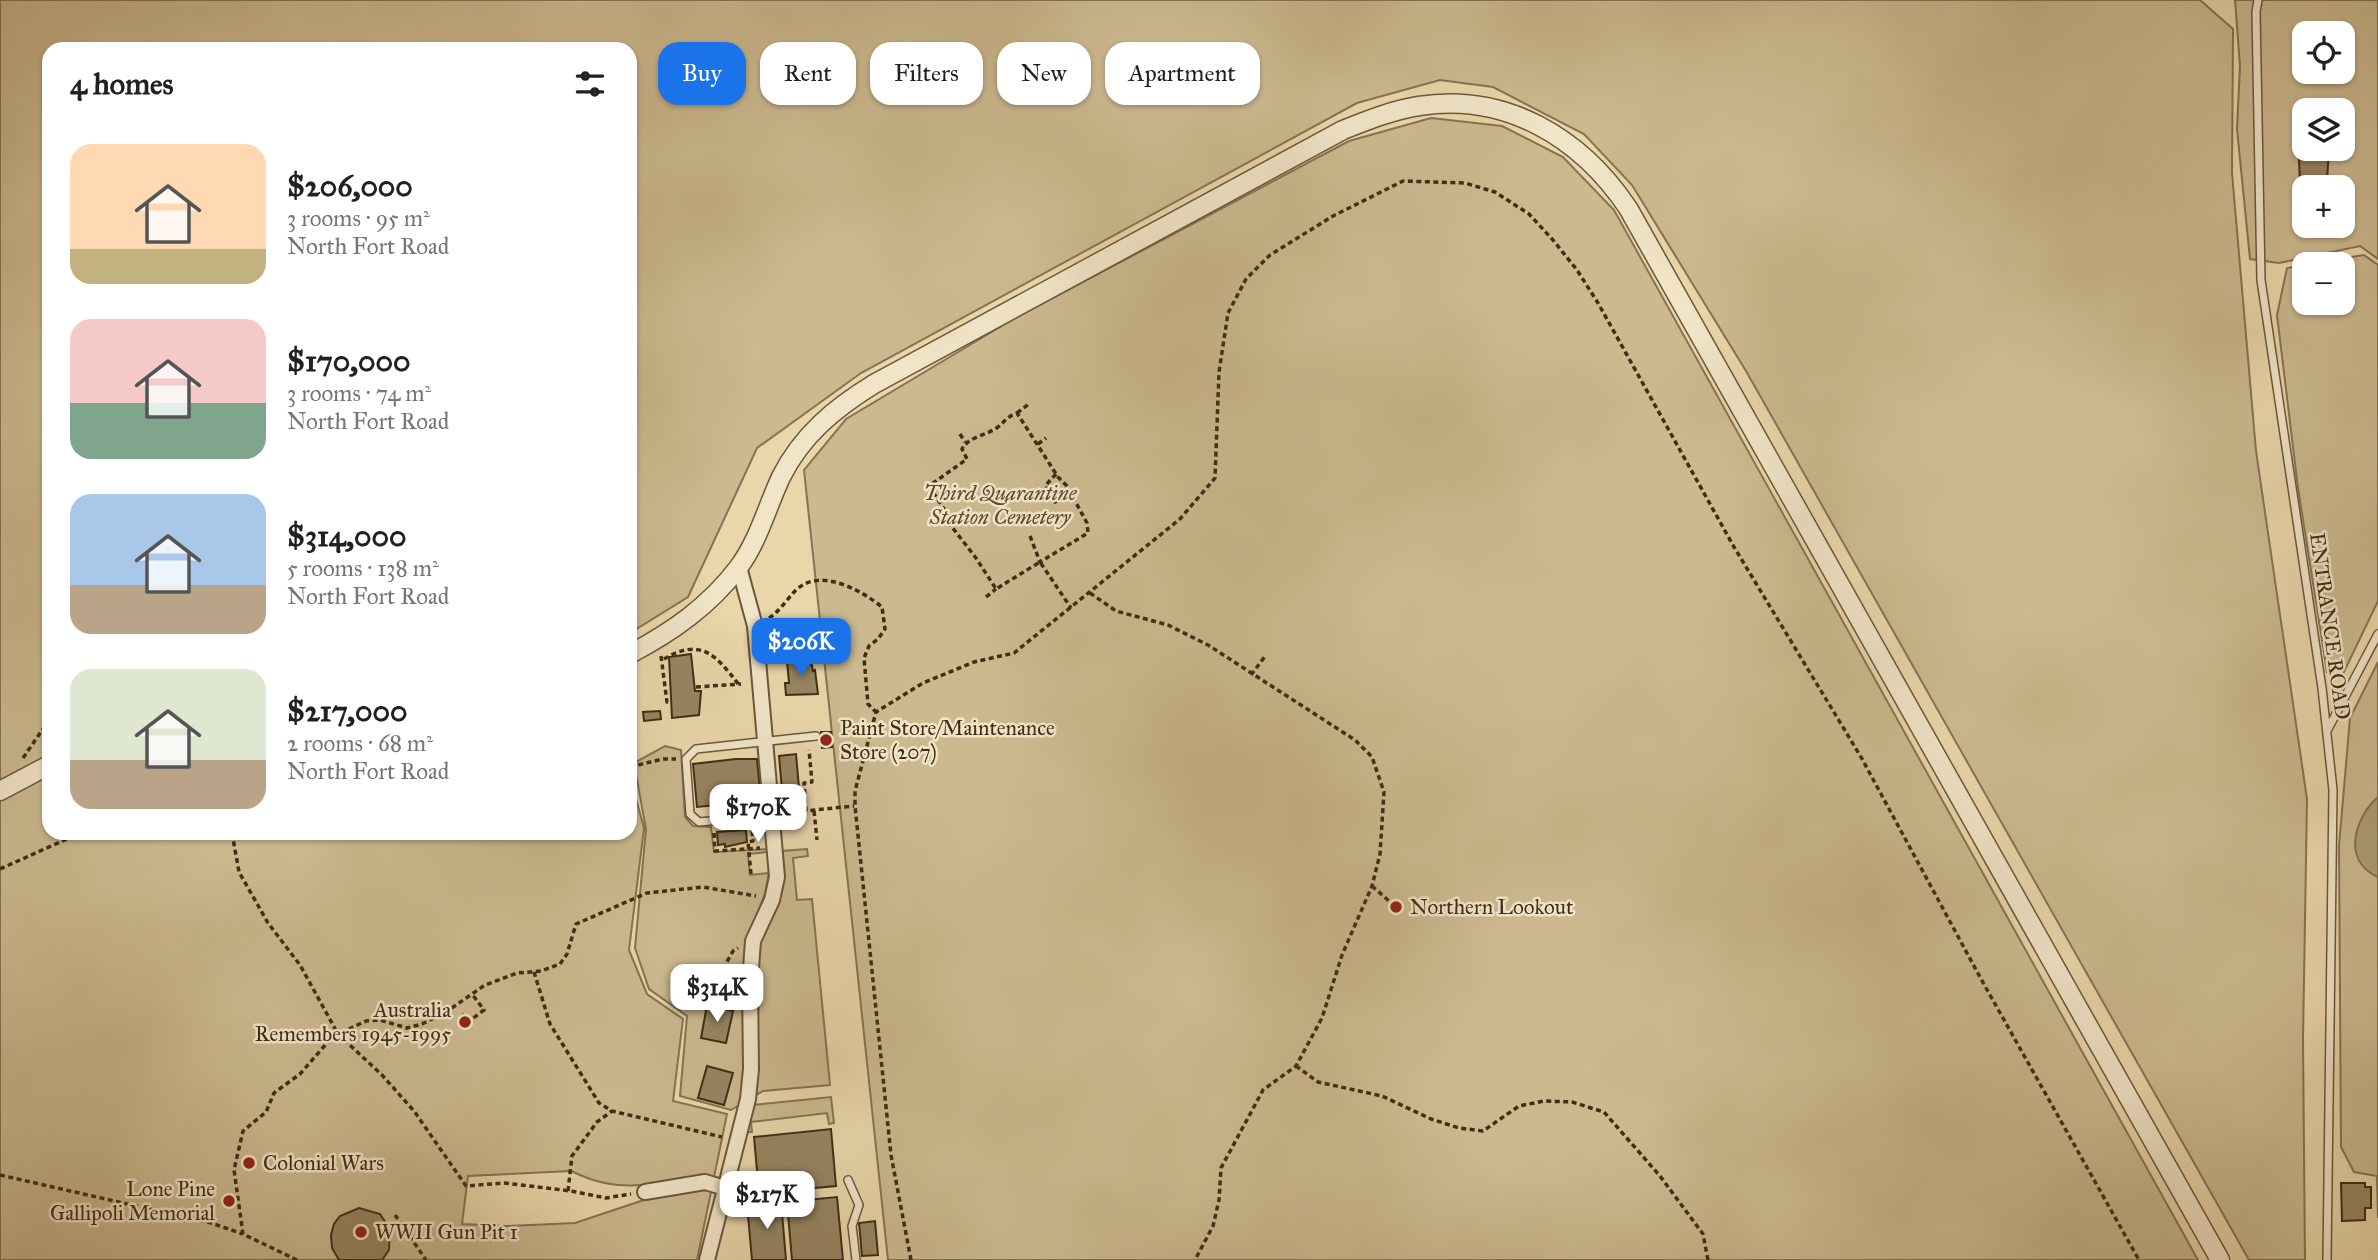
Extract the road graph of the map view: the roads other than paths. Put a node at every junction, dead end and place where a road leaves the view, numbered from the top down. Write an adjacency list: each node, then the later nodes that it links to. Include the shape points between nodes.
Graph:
1 (2258, 0): 5 (lane, ENTRANCE ROAD, via 2261,280)
2 (739, 566): 4 (street, via 691,616); 7 (street, via 755,626); 16 (street, via 795,452 840,405 874,384 1343,130 1385,113 1433,105 1474,105 1522,118 1574,147 1628,208)
3 (2378, 634): 5 (lane)
4 (637, 650)
5 (2327, 730): 17 (lane, ENTRANCE ROAD, via 2333,790)
6 (812, 737): 7 (lane)
7 (766, 741): 10 (street); 10 (lane, via 695,749 686,760 691,814 699,822)
8 (42, 769): 9 (street)
9 (0, 791)
10 (773, 815): 12 (street, via 777,877 753,941 751,1069)
11 (848, 1180): 15 (lane, via 859,1205 852,1226)
12 (725, 1188): 13 (street, via 705,1182); 14 (street)
13 (645, 1192)
14 (707, 1260)
15 (856, 1260)
16 (2220, 1260)
17 (2327, 1260)

